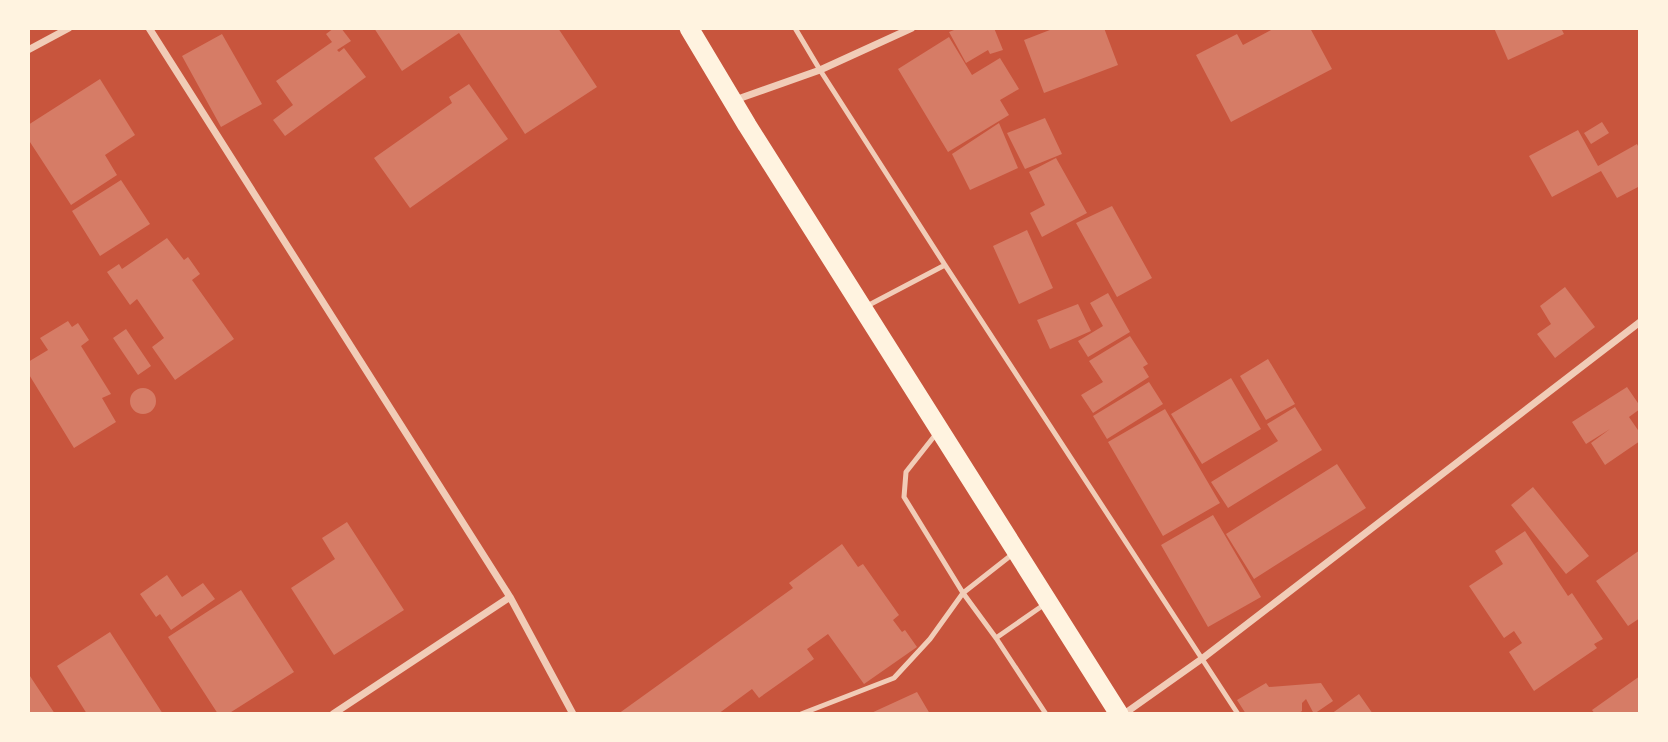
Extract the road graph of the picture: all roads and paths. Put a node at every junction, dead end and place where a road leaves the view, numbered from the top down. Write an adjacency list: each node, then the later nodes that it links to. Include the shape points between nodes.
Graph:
1 (69, 28): 6 (street)
2 (149, 28): 15 (street)
3 (689, 28): 8 (highway)
4 (795, 28): 7 (lane)
5 (912, 28): 7 (street)
6 (28, 50)
7 (820, 70): 8 (street); 9 (lane)
8 (733, 101): 10 (highway)
9 (945, 265): 10 (lane); 18 (lane)
10 (863, 308): 12 (highway)
11 (1640, 322): 18 (street)
12 (940, 430): 13 (highway); 14 (lane, via 906,472 904,497)
13 (1016, 551): 14 (lane); 16 (highway)
14 (963, 593): 17 (lane); 21 (lane, via 894,678)
15 (510, 597): 19 (street); 20 (street)
16 (1049, 602): 17 (lane); 23 (highway)
17 (996, 638): 22 (lane)
18 (1203, 658): 23 (street); 24 (lane)
19 (333, 714)
20 (573, 714)
21 (801, 714)
22 (1046, 714)
23 (1121, 714)
24 (1238, 714)

